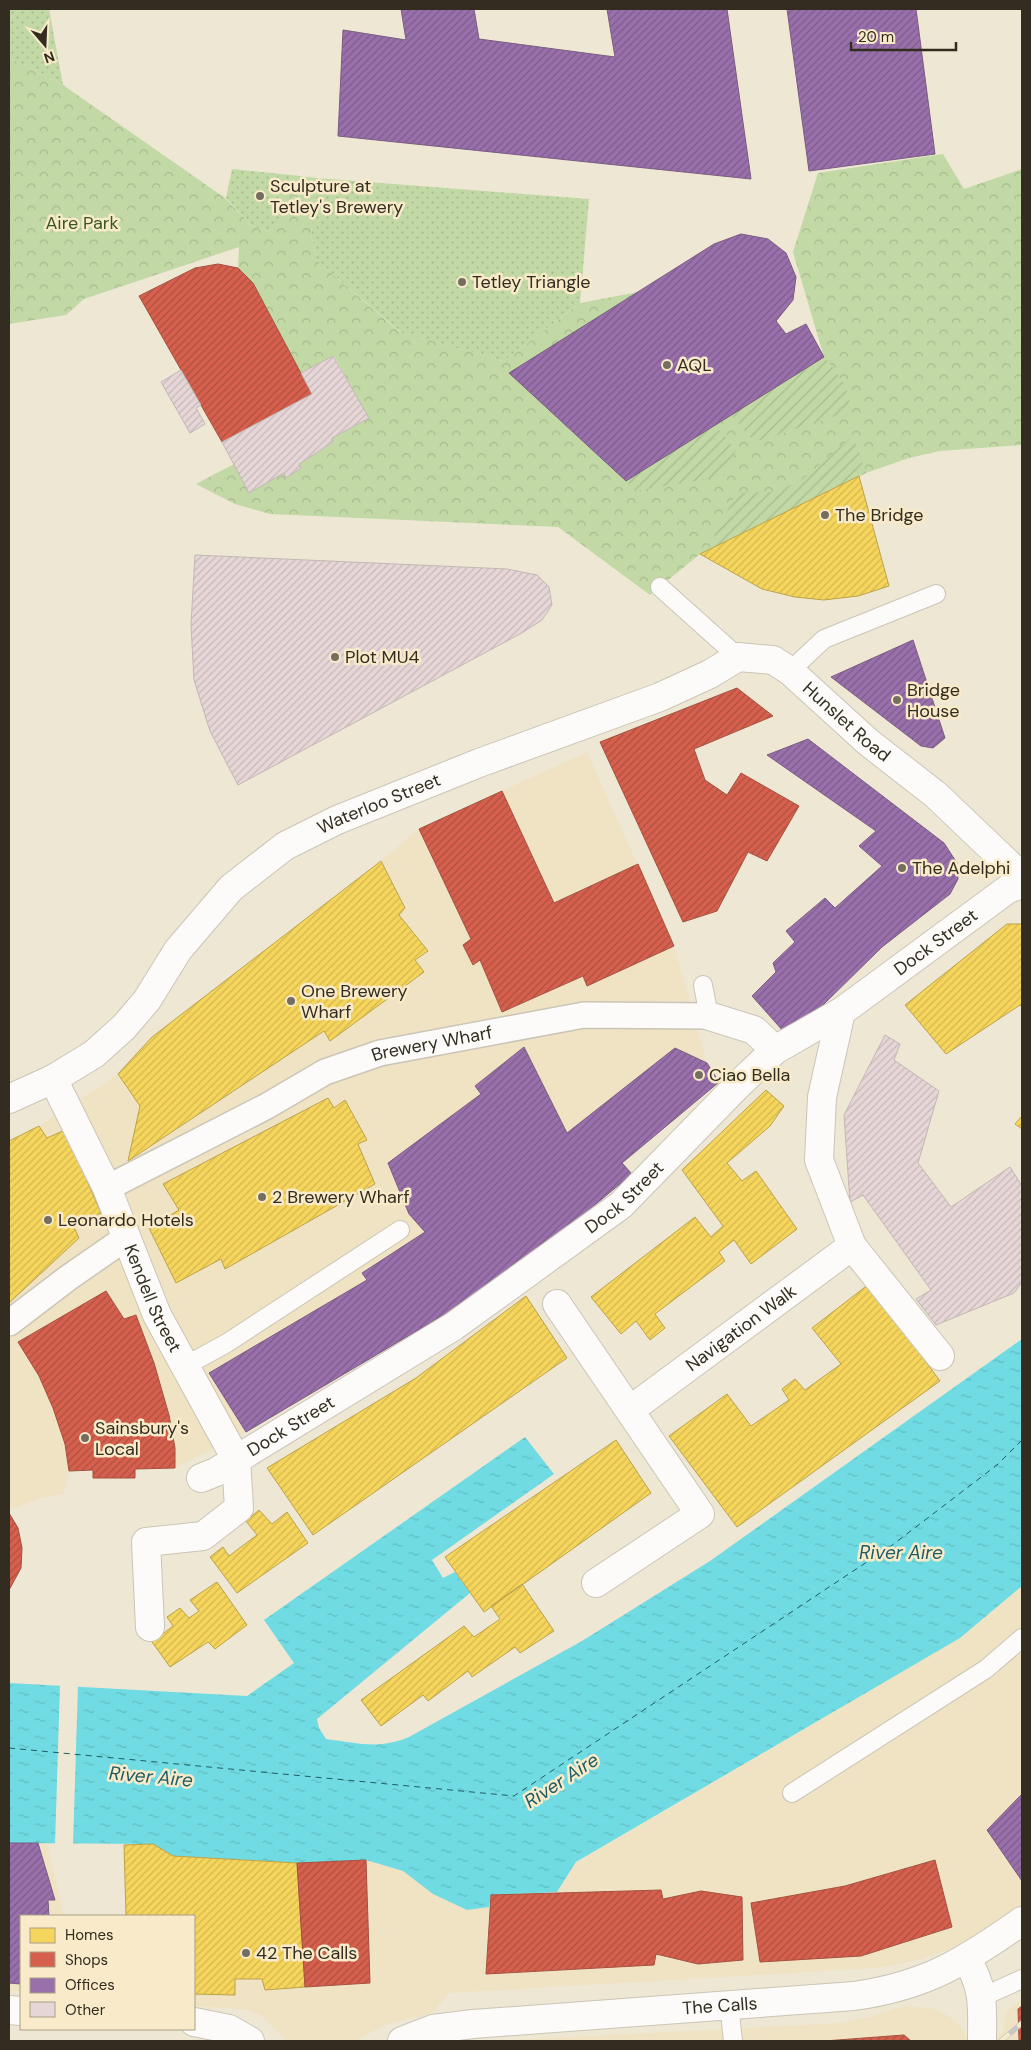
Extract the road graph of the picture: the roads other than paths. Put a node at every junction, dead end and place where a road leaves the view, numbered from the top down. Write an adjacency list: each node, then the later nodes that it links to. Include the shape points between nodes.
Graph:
1 (660, 587): 3 (lane)
2 (936, 594): 4 (lane, via 824,638)
3 (738, 657): 4 (street, Hunslet Road, via 773,660); 11 (street, Waterloo Street, via 710,674 660,696 479,763 337,820 285,846 231,888 178,950 147,1000 124,1027 94,1054)
4 (790, 671): 5 (street, Hunslet Road, via 868,742 943,801)
5 (1022, 877)
6 (1022, 884): 8 (street, Dock Street, via 1008,889)
7 (703, 984): 9 (lane)
8 (841, 1012): 10 (street, Dock Street); 16 (street, via 822,1097 819,1160)
9 (709, 1016): 10 (street, Brewery Wharf, via 754,1030); 13 (street, Brewery Wharf, via 584,1015 380,1053 325,1072 259,1110)
10 (774, 1050): 22 (street, Dock Street, via 621,1205 454,1326)
11 (53, 1079): 12 (street, Waterloo Street); 13 (street, Kendell Street)
12 (9, 1099)
13 (107, 1188): 15 (street, Kendell Street)
14 (400, 1230): 20 (lane, via 227,1343)
15 (127, 1237): 18 (street); 20 (street, Kendell Street, via 157,1315)
16 (852, 1246): 19 (street); 21 (street, Navigation Walk)
17 (557, 1304): 21 (street)
18 (9, 1323)
19 (940, 1356)
20 (185, 1366): 22 (street, Kendell Street)
21 (630, 1410): 24 (street, via 700,1514)
22 (236, 1459): 23 (street, Dock Street); 25 (street, via 239,1508 203,1536 146,1542)
23 (201, 1478)
24 (596, 1583)
25 (150, 1628)
26 (1022, 1638): 27 (lane, via 986,1669)
27 (792, 1792)
28 (1022, 1921): 29 (street, The Calls)
29 (966, 1960): 31 (street, via 978,1978); 32 (street, The Calls, via 929,1978 889,1991)
30 (1022, 1979): 31 (lane)
31 (982, 1998): 37 (street)
32 (729, 2004): 35 (street, The Calls, via 473,2024 433,2030); 36 (lane)
33 (195, 2022): 34 (street, via 229,2029)
34 (250, 2041)
35 (402, 2041)
36 (733, 2041)
37 (982, 2041)

